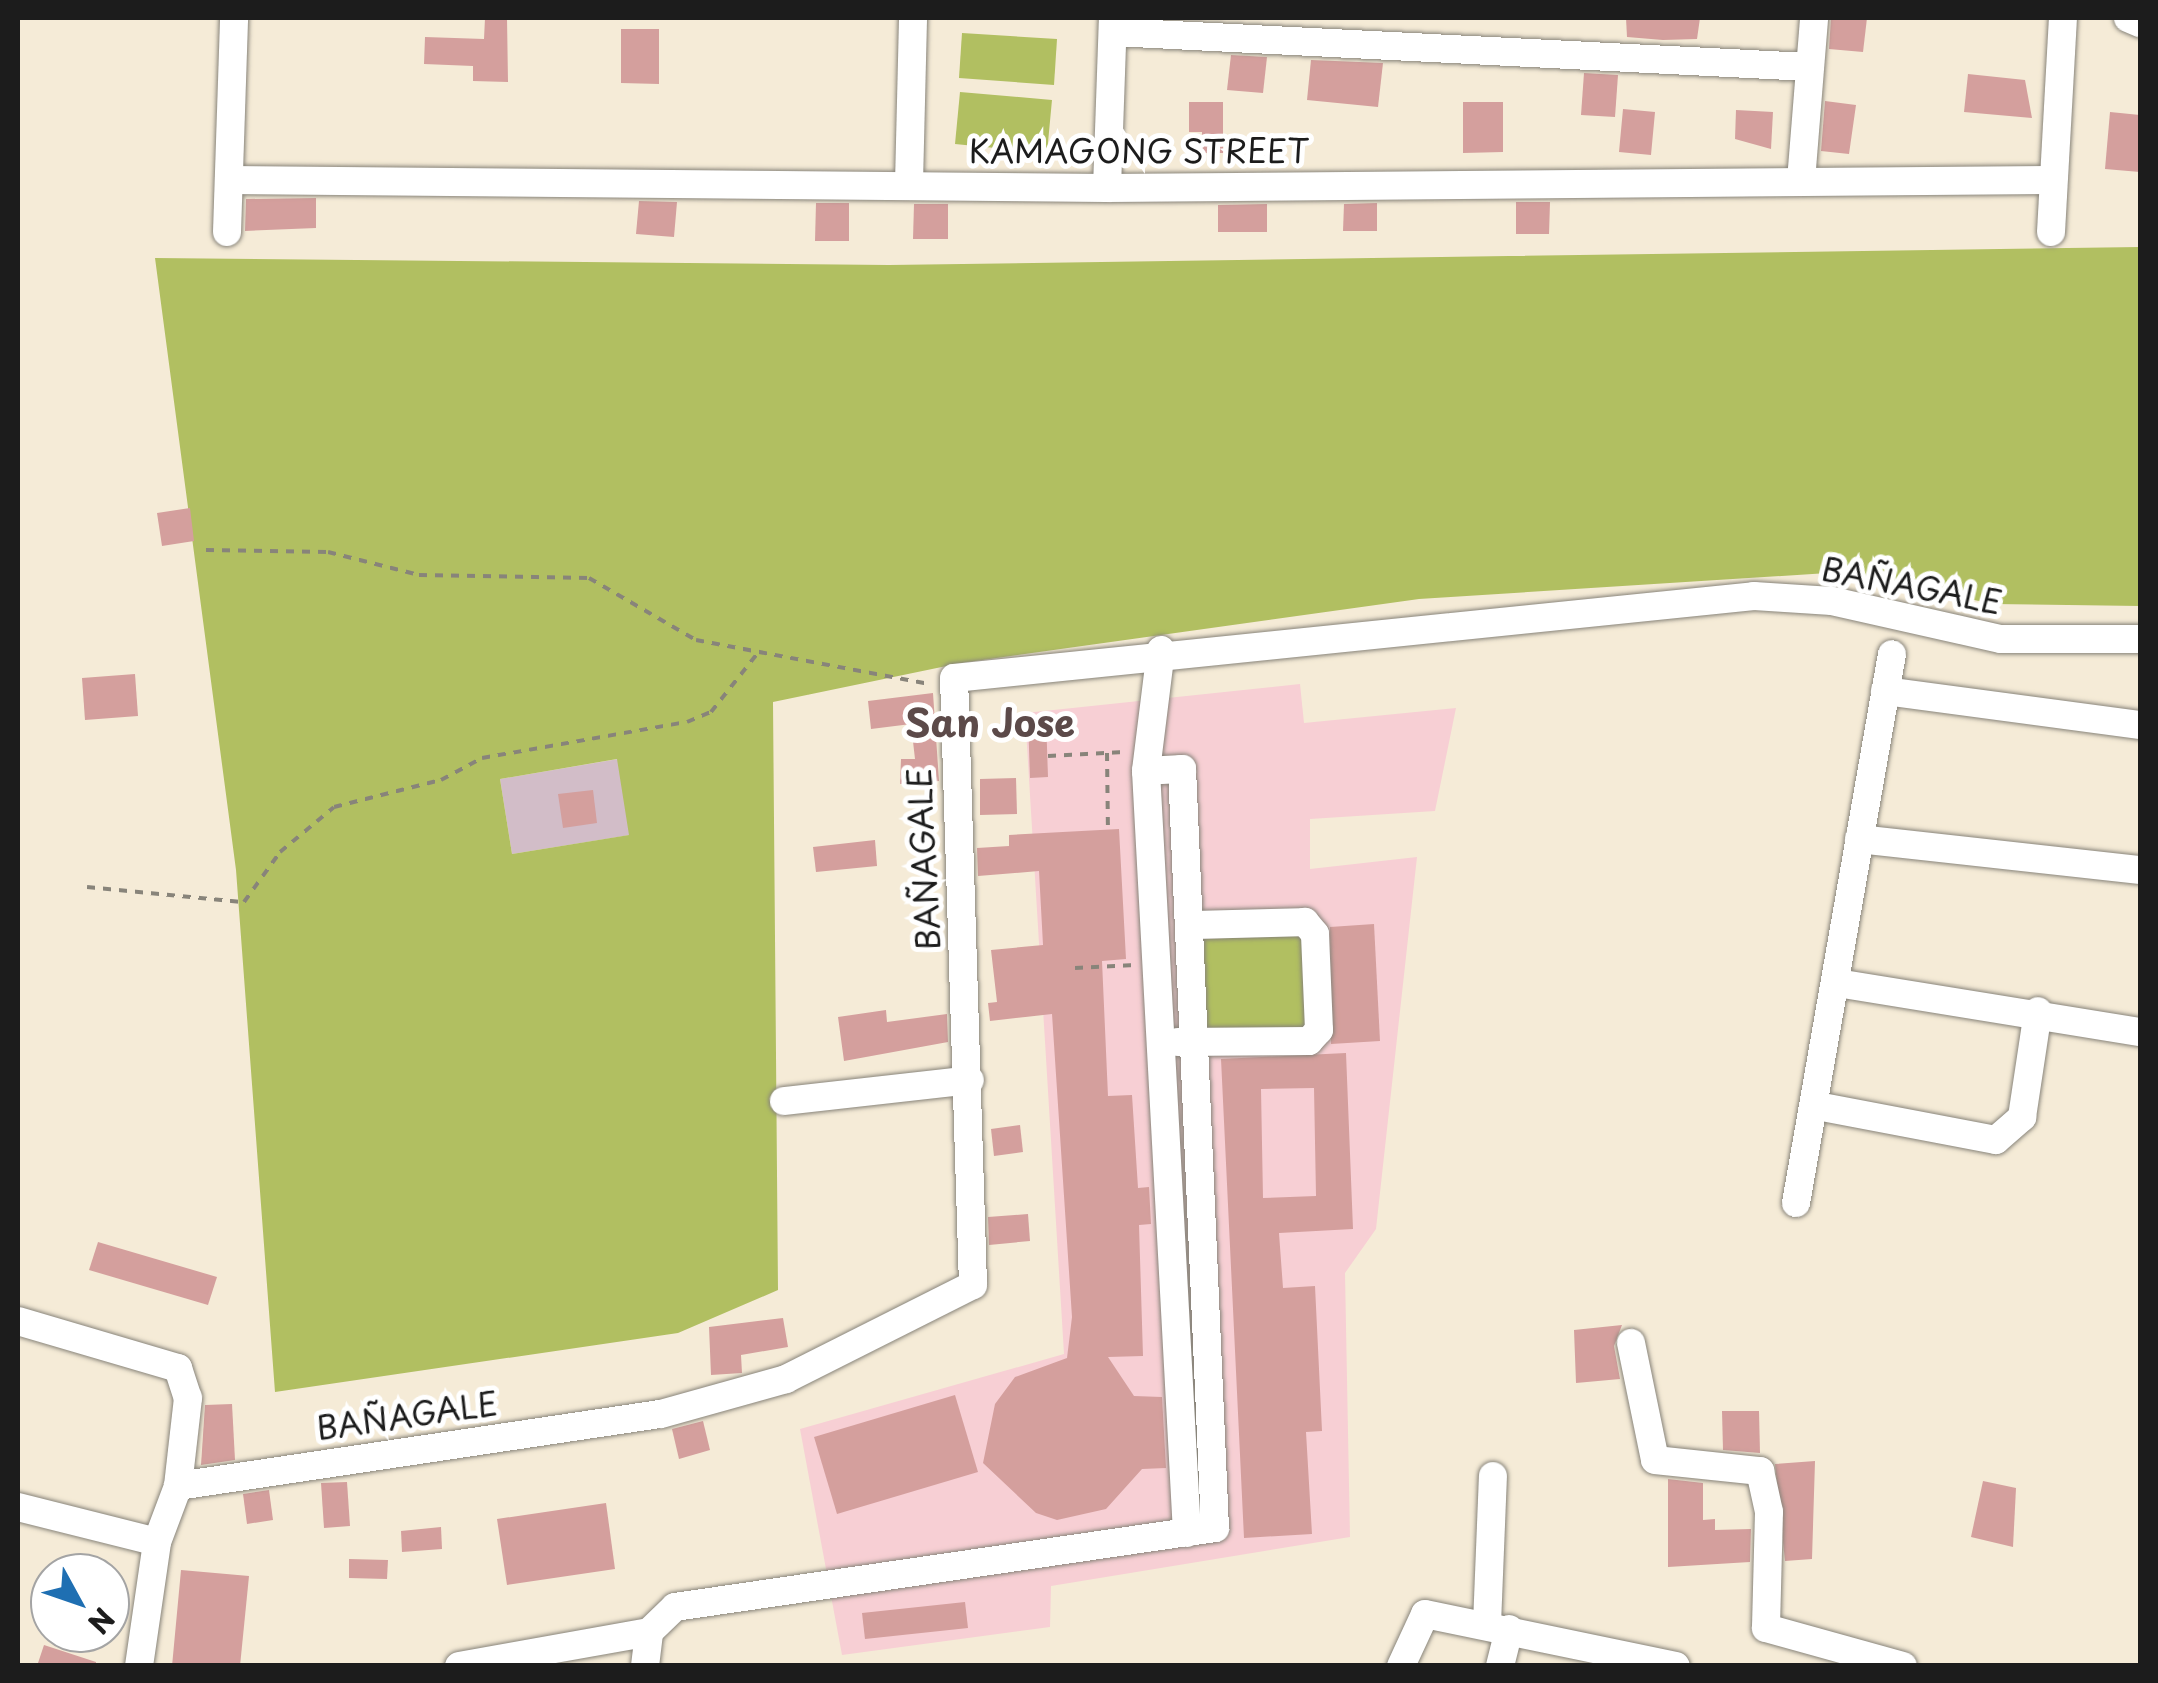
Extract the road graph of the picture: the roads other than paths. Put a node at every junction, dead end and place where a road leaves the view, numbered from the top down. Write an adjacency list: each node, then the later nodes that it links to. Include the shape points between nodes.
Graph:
1 (234, 18): 10 (street)
2 (892, 18): 3 (street)
3 (913, 18): 13 (street)
4 (1814, 18): 9 (street)
5 (2063, 18): 11 (street)
6 (2128, 18): 7 (street)
7 (2140, 22)
8 (1113, 25): 9 (street); 14 (street)
9 (1808, 67): 12 (street)
10 (229, 180): 13 (street, KAMAGONG STREET); 15 (street)
11 (2050, 180): 12 (street, KAMAGONG STREET); 16 (street)
12 (1802, 181): 14 (street, KAMAGONG STREET)
13 (908, 182): 14 (street, KAMAGONG STREET)
14 (1107, 188)
15 (227, 232)
16 (2051, 232)
17 (2140, 639): 18 (street, BAÑAGALE, via 2001,638 1832,601 1754,596)
18 (1161, 650): 22 (street); 31 (street, BAÑAGALE, via 963,674 948,686)
19 (1892, 654): 20 (street)
20 (1885, 692): 21 (street); 23 (street)
21 (2140, 725)
22 (1146, 758): 25 (street, via 1182,769); 29 (street)
23 (1859, 839): 24 (street); 26 (street)
24 (2140, 870)
25 (1189, 926): 30 (street); 30 (street, via 1305,922 1316,934 1319,1030 1309,1041)
26 (1837, 982): 27 (street); 33 (street)
27 (2038, 1011): 28 (street); 33 (street, via 2013,1133 1996,1140)
28 (2140, 1032)
29 (1162, 1042): 30 (street); 37 (street)
30 (1193, 1042): 36 (street)
31 (970, 1080): 32 (street); 40 (street, BAÑAGALE, via 973,1285 957,1300 786,1379 661,1414)
32 (784, 1101)
33 (1817, 1106): 34 (street)
34 (1796, 1203)
35 (18, 1320): 40 (street, via 178,1368 188,1398)
36 (1206, 1328): 37 (street); 42 (street, via 1215,1528)
37 (1178, 1331): 42 (street)
38 (1631, 1342): 53 (street, via 1656,1460 1760,1471 1769,1512 1766,1628)
39 (1492, 1476): 44 (street)
40 (178, 1486): 43 (street)
41 (18, 1507): 43 (street)
42 (1186, 1534): 45 (street, via 842,1576 675,1607)
43 (157, 1542): 47 (street)
44 (1498, 1626): 46 (street); 50 (street, via 1425,1614); 51 (street)
45 (649, 1632): 48 (street); 49 (street)
46 (1596, 1656): 52 (street)
47 (140, 1666)
48 (459, 1666)
49 (645, 1666)
50 (1401, 1666)
51 (1500, 1666)
52 (1676, 1666)
53 (1903, 1666)

